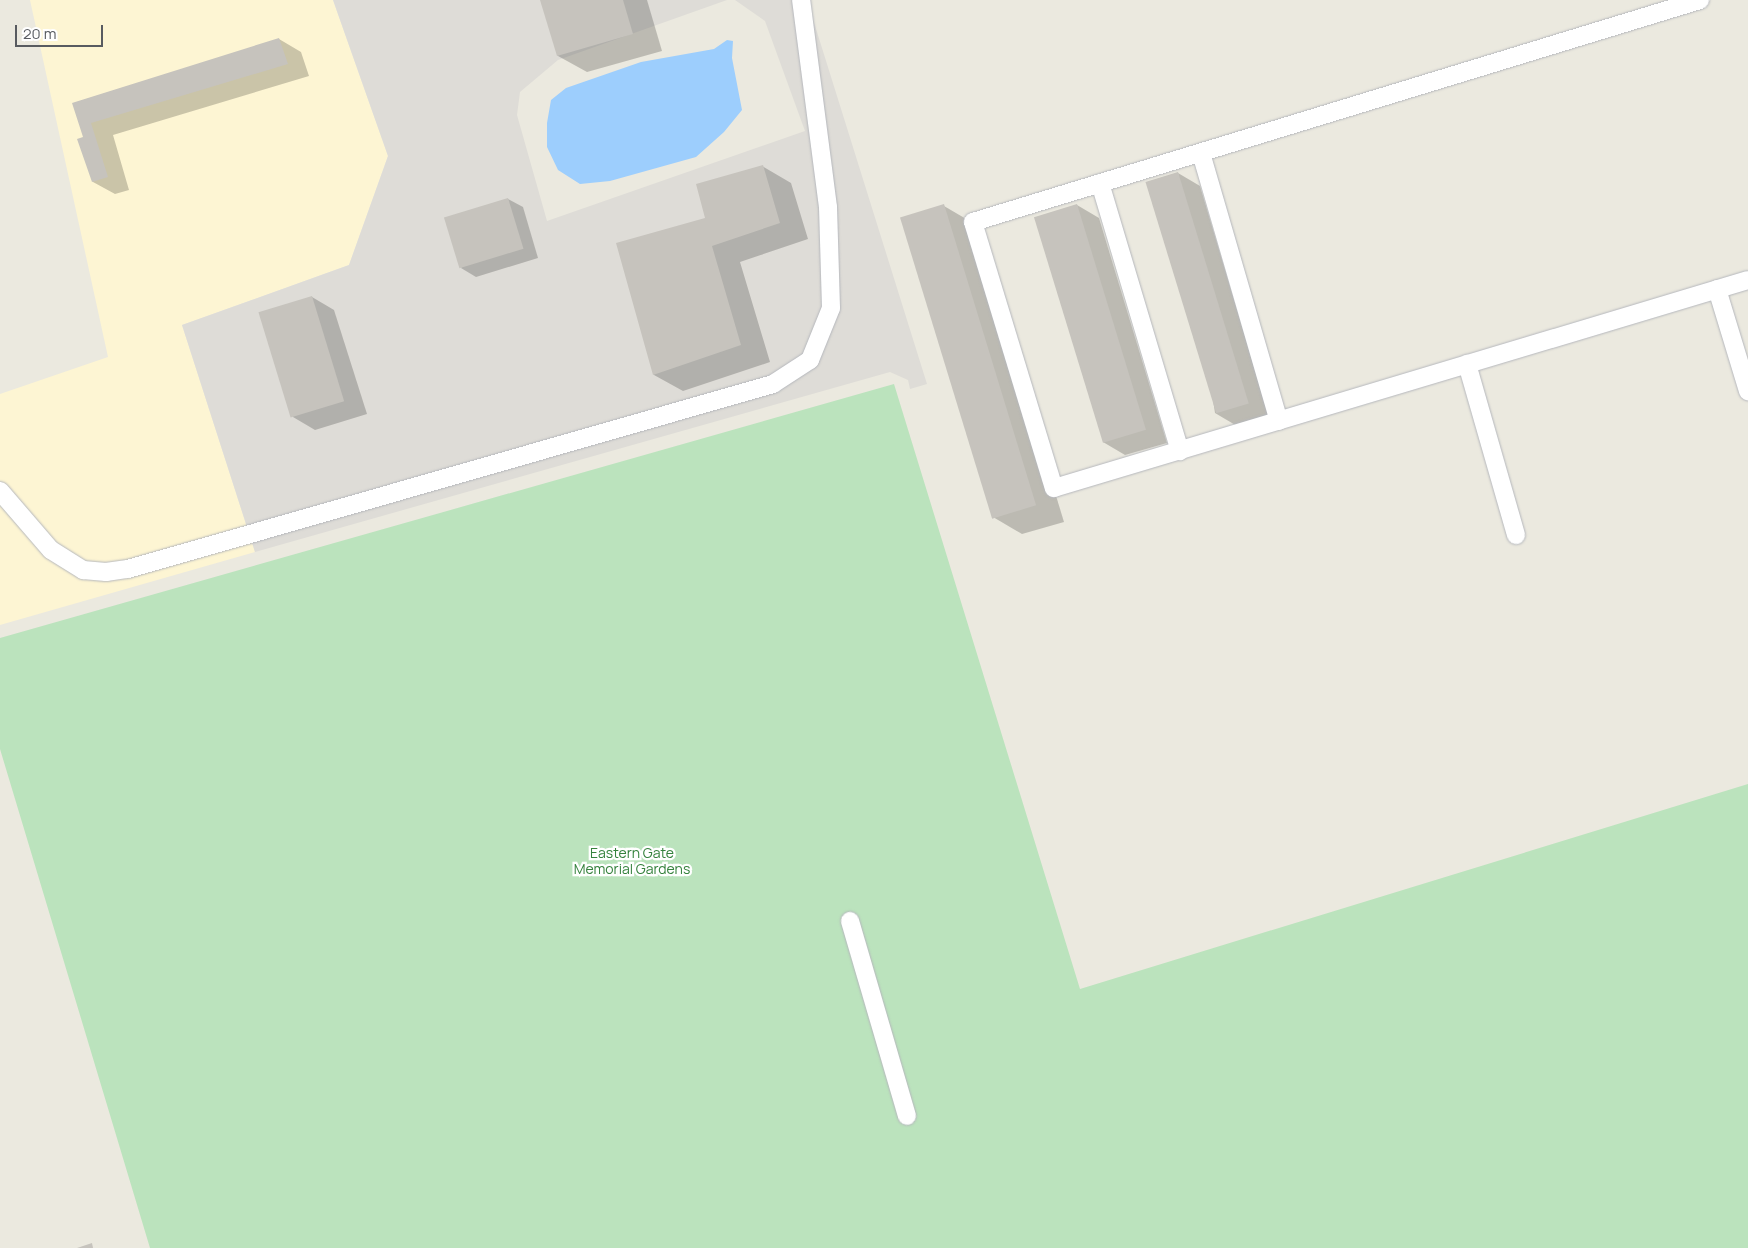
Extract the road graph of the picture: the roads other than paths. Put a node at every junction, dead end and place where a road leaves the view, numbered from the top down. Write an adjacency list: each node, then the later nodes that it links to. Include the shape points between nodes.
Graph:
1 (801, 0): 11 (lane, via 828,207 831,308 810,360 773,384 128,569 106,572 83,570 51,550)
2 (1700, 0): 3 (lane)
3 (1200, 152): 4 (lane); 9 (lane)
4 (1100, 183): 10 (lane); 10 (lane, via 973,222 1054,488)
5 (1748, 280): 6 (lane)
6 (1718, 289): 7 (lane); 8 (lane)
7 (1466, 364): 9 (lane); 12 (lane)
8 (1748, 390)
9 (1280, 421): 10 (lane)
10 (1180, 451)
11 (0, 491)
12 (1516, 535)
13 (850, 921): 14 (lane)
14 (906, 1116)

